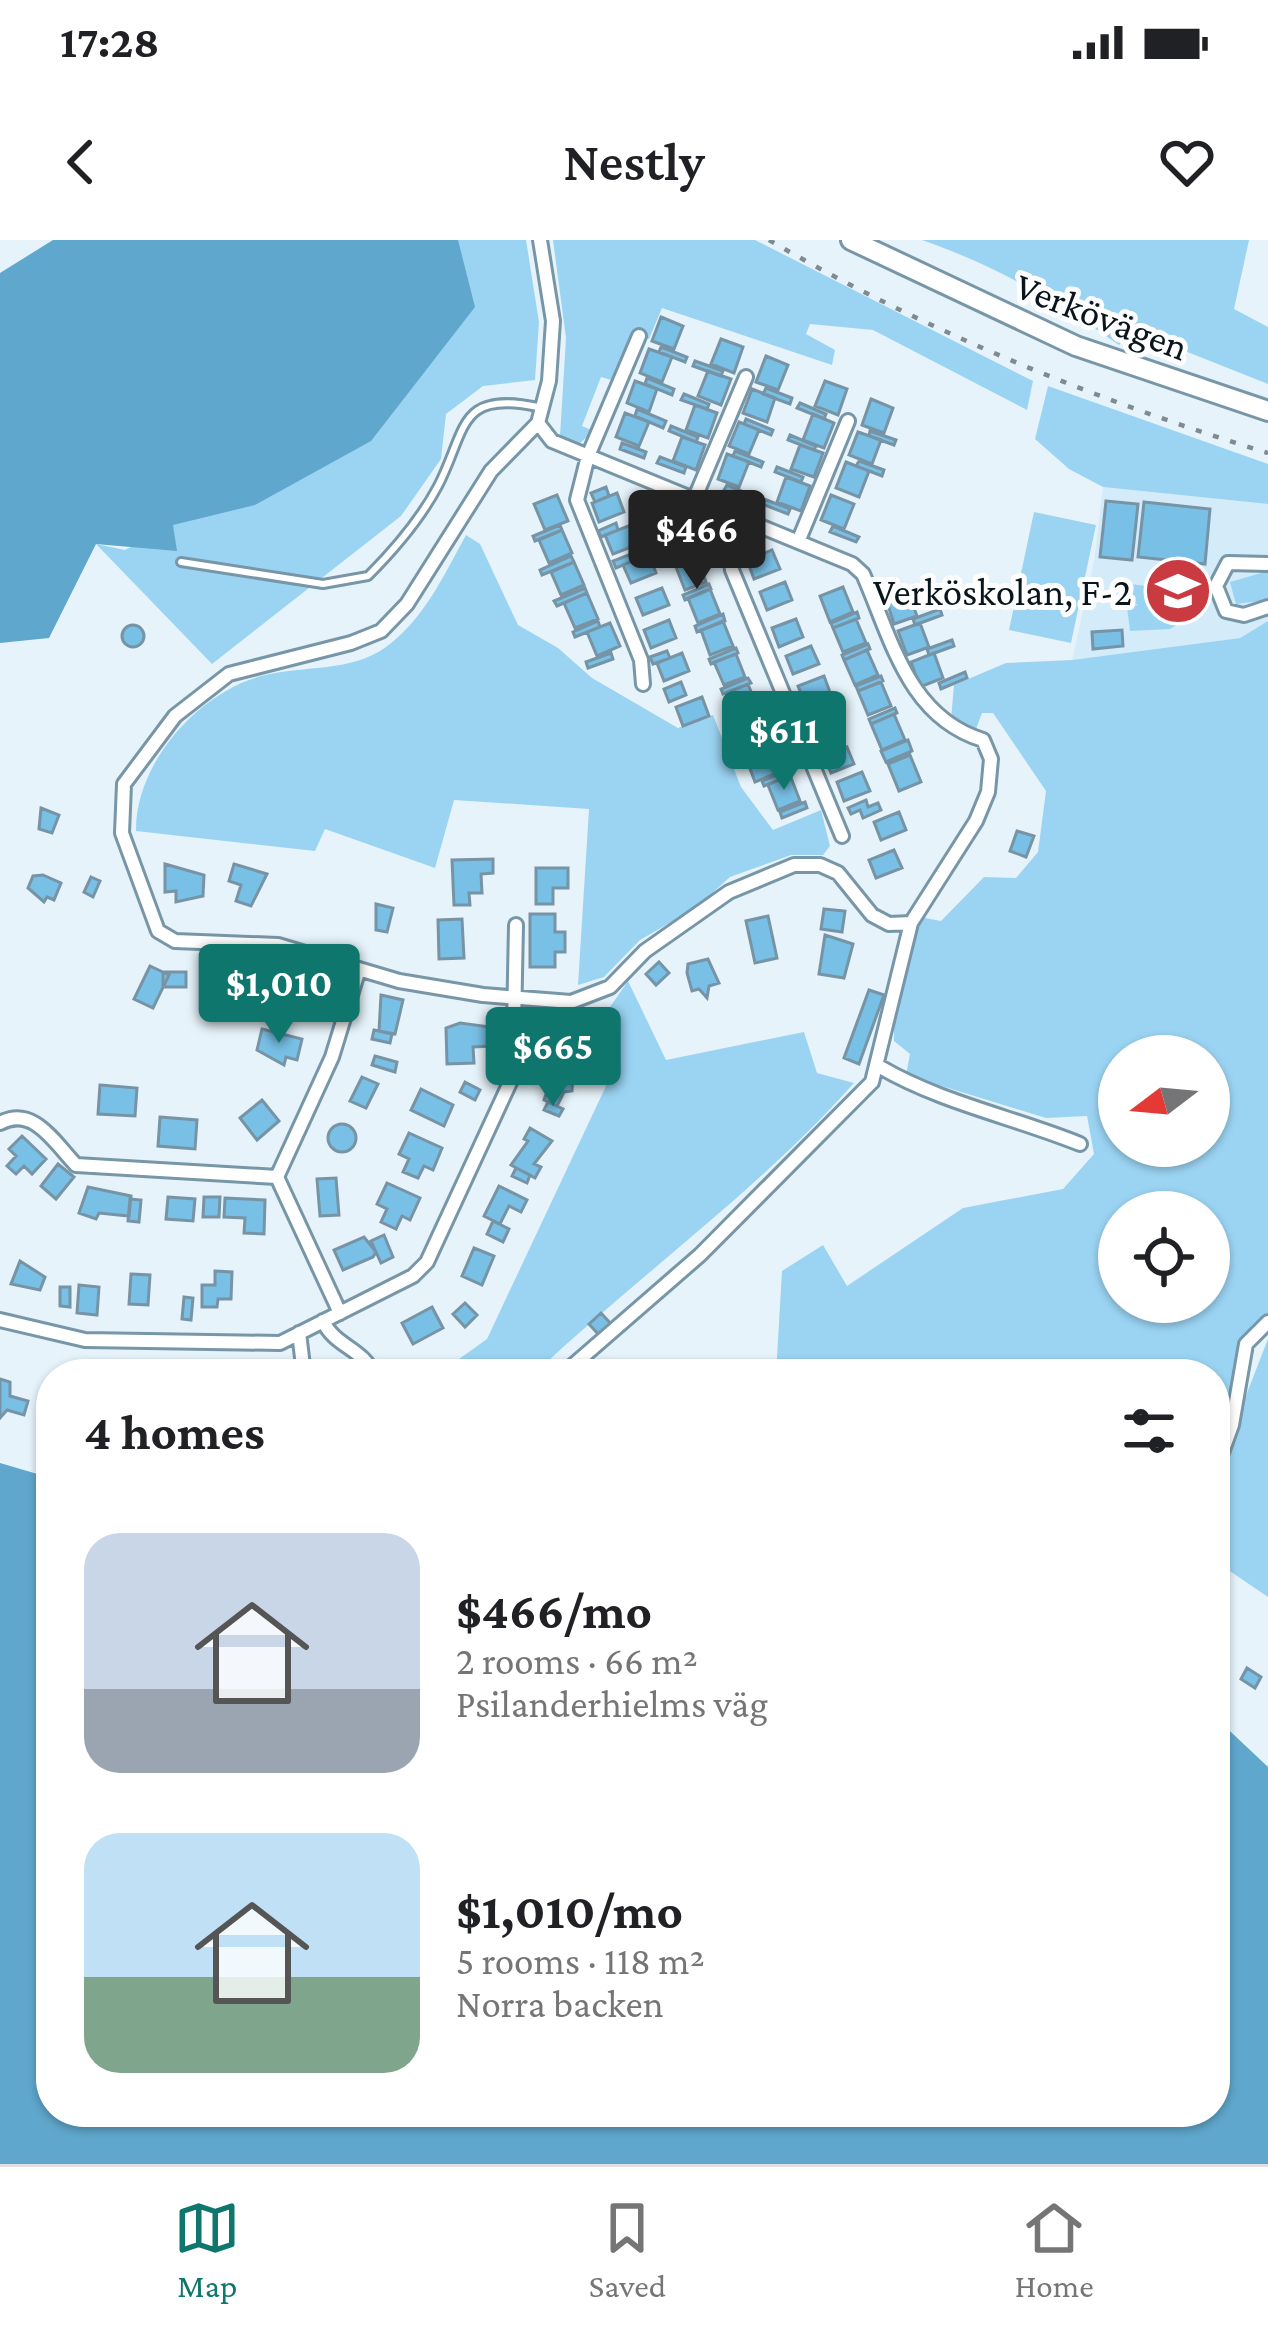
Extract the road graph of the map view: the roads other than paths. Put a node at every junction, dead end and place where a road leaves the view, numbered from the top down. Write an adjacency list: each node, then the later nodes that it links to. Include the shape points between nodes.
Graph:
1 (540, 240): 5 (street, via 553,321)
2 (851, 240): 6 (main road, Verkövägen, via 1076,346)
3 (639, 336): 9 (street)
4 (746, 377): 10 (street)
5 (542, 408): 8 (street); 13 (lane, via 480,406 462,421 436,489 368,576 323,584)
6 (1268, 411)
7 (848, 421): 12 (street)
8 (538, 423): 9 (street, via 552,441); 20 (street, via 491,470 407,604 381,631 229,674 176,716 124,784 122,832 158,931 175,941 278,946)
9 (588, 456): 10 (street); 16 (street, via 580,514 641,660)
10 (694, 500): 11 (street)
11 (740, 519): 12 (street); 17 (street, via 732,570)
12 (798, 542): 18 (street, via 863,574 919,701 953,730 983,740 991,759 976,821)
13 (181, 562)
14 (1268, 564): 15 (street, via 1228,562 1216,586 1226,611)
15 (1268, 607)
16 (643, 684)
17 (842, 836)
18 (910, 923): 21 (street, via 872,915 838,873 794,865 729,892 591,998); 22 (street)
19 (516, 925): 21 (street)
20 (359, 969): 21 (street); 25 (street, via 332,1057)
21 (516, 1000): 26 (street, via 513,1076 427,1262)
22 (880, 1067): 24 (street, via 918,1089); 33 (street, via 854,1104 700,1255)
23 (0, 1123): 25 (street, via 31,1118 76,1165)
24 (1080, 1144)
25 (277, 1177): 26 (street)
26 (340, 1313): 28 (street)
27 (0, 1321): 30 (street, via 85,1340 280,1342)
28 (323, 1321): 30 (street); 32 (street, via 332,1339)
29 (1268, 1322): 34 (street, via 1246,1344)
30 (299, 1333): 31 (street)
31 (302, 1359)
32 (365, 1359)
33 (580, 1359)
34 (1230, 1431)

